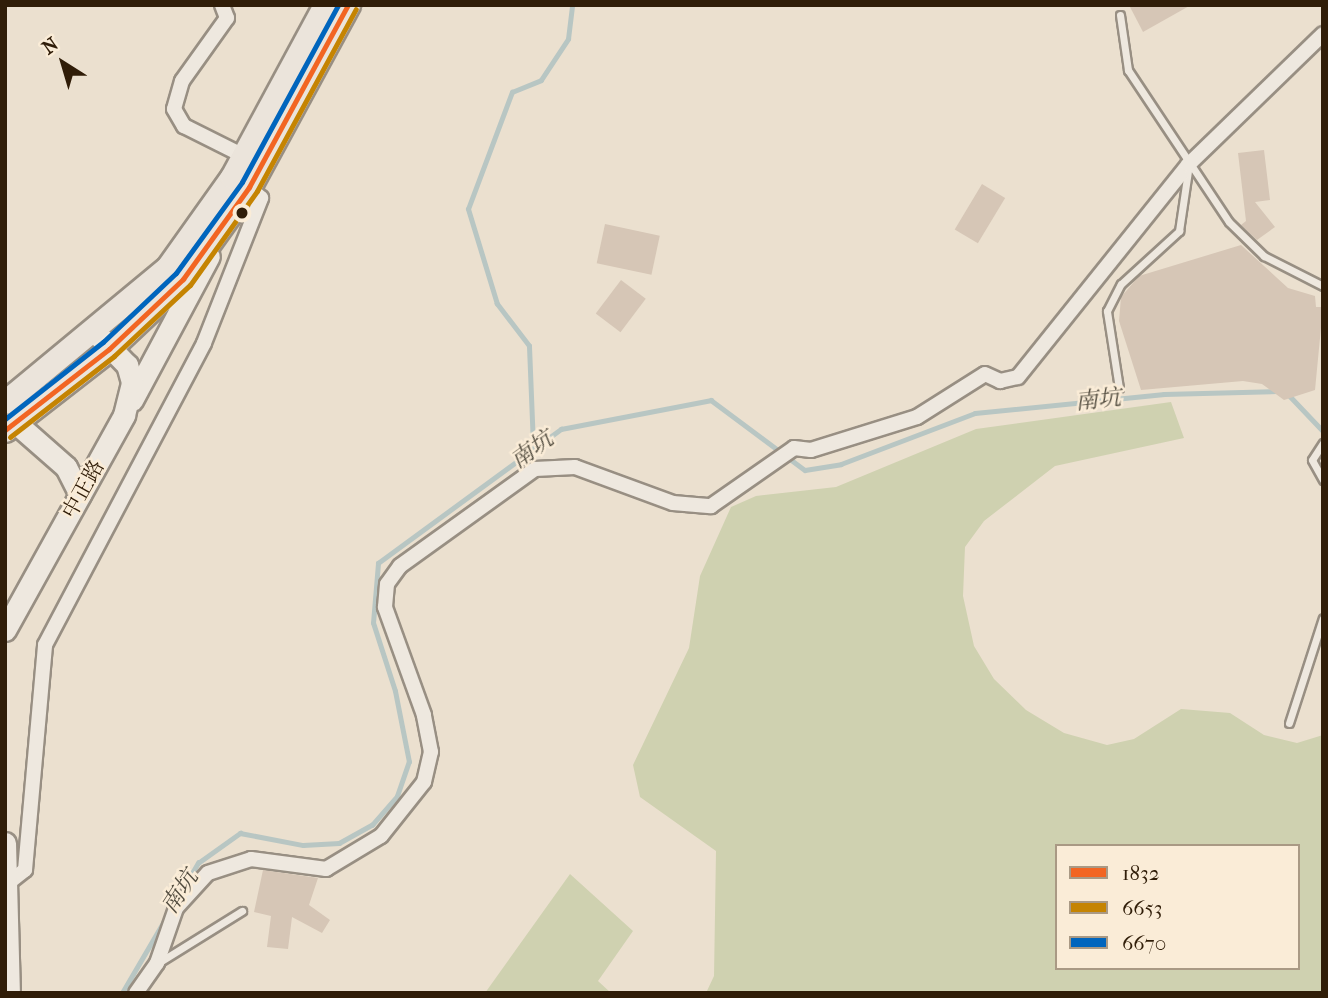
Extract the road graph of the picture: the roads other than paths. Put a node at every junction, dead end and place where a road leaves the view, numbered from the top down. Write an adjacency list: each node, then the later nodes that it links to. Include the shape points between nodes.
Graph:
1 (222, 5): 6 (street, via 227,18 182,81 174,109 184,126)
2 (325, 5): 6 (main road)
3 (348, 5): 8 (main road)
4 (1120, 15): 7 (lane, via 1128,70)
5 (1323, 34): 7 (street)
6 (244, 156): 11 (main road, via 168,267)
7 (1188, 165): 10 (lane, via 1229,222 1264,256); 12 (lane, via 1179,231 1121,284 1107,311); 25 (street, via 1018,377 1000,381 985,374 917,416 811,450 794,447 711,506 673,503 575,467 535,469 400,566 387,584 385,607 424,716 431,752 424,782 381,836 327,869 251,859 208,873 176,908)
8 (249, 187): 9 (main road); 23 (street, via 261,198 204,343 45,645 25,870)
9 (228, 220): 11 (main road, via 183,279); 14 (street)
10 (1323, 286)
11 (102, 340): 13 (main road); 14 (street, 中正路, via 127,366 132,382); 15 (main road)
12 (1119, 388)
13 (5, 402)
14 (124, 415): 18 (street, 中正路)
15 (11, 427): 18 (street, via 66,467)
16 (1322, 444): 17 (lane, via 1312,460)
17 (1323, 480)
18 (80, 495): 20 (street, 中正路)
19 (1323, 618): 21 (lane)
20 (5, 630)
21 (1289, 723)
22 (5, 843): 23 (street)
23 (7, 884): 26 (street)
24 (242, 911): 25 (lane)
25 (157, 963): 27 (street)
26 (9, 993)
27 (136, 993)

